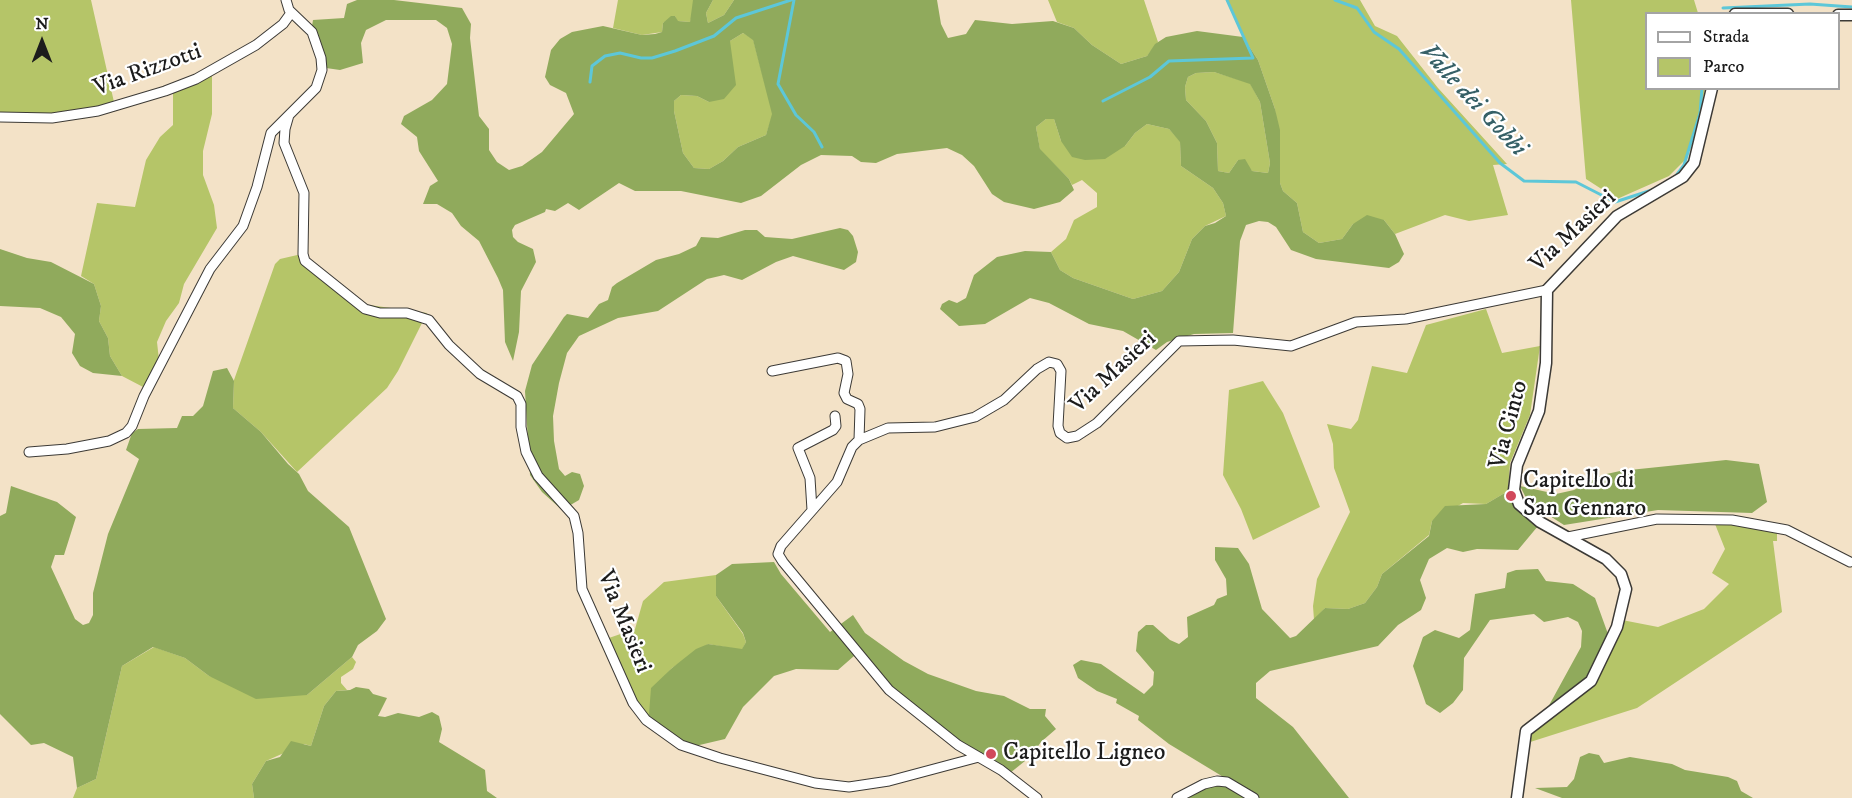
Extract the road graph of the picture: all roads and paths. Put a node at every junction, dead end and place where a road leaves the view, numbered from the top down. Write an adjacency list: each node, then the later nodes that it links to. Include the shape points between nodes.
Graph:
1 (286, 0): 2 (street)
2 (291, 13): 4 (street, via 312,32 322,70 316,88); 5 (street, Via Rizzotti, via 256,45 196,79 165,91 98,111 52,118)
3 (1712, 90): 6 (street, Via Masieri, via 1694,163 1683,177 1617,216)
4 (290, 115): 10 (street, via 271,133 243,226 210,270 132,426 109,441); 14 (street, Via Masieri, via 284,143 304,193 305,261 366,309 407,313 429,320 480,374 517,396 526,452 538,476 574,516 582,589 631,697 646,720 681,744 731,761 826,784 855,787)
5 (0, 117)
6 (1547, 290): 9 (street, Via Masieri, via 1406,319 1356,322 1291,345 1179,341 1097,423 1077,436 1067,438 1060,433 1061,371 1057,364 1049,362 1004,400 975,417 935,428 888,428); 12 (street, Via Cinto, via 1546,363 1539,411 1517,465 1514,490 1519,504 1540,522)
7 (772, 371): 9 (street, via 838,358 846,361 844,393 860,409)
8 (835, 416): 11 (street, via 833,430 798,448 810,478)
9 (859, 440): 11 (street, via 852,447 837,483)
10 (29, 452)
11 (812, 510): 14 (street, via 781,546 778,554 783,562 889,690)
12 (1568, 537): 13 (street, via 1657,519 1732,520 1787,530); 18 (street, Via Cinto, via 1606,559 1621,574 1626,589 1617,627 1591,681 1526,731)
13 (1850, 562)
14 (979, 757): 15 (street)
15 (1037, 798)
16 (1177, 798): 17 (street, via 1217,782 1227,782)
17 (1254, 798)
18 (1517, 798)

